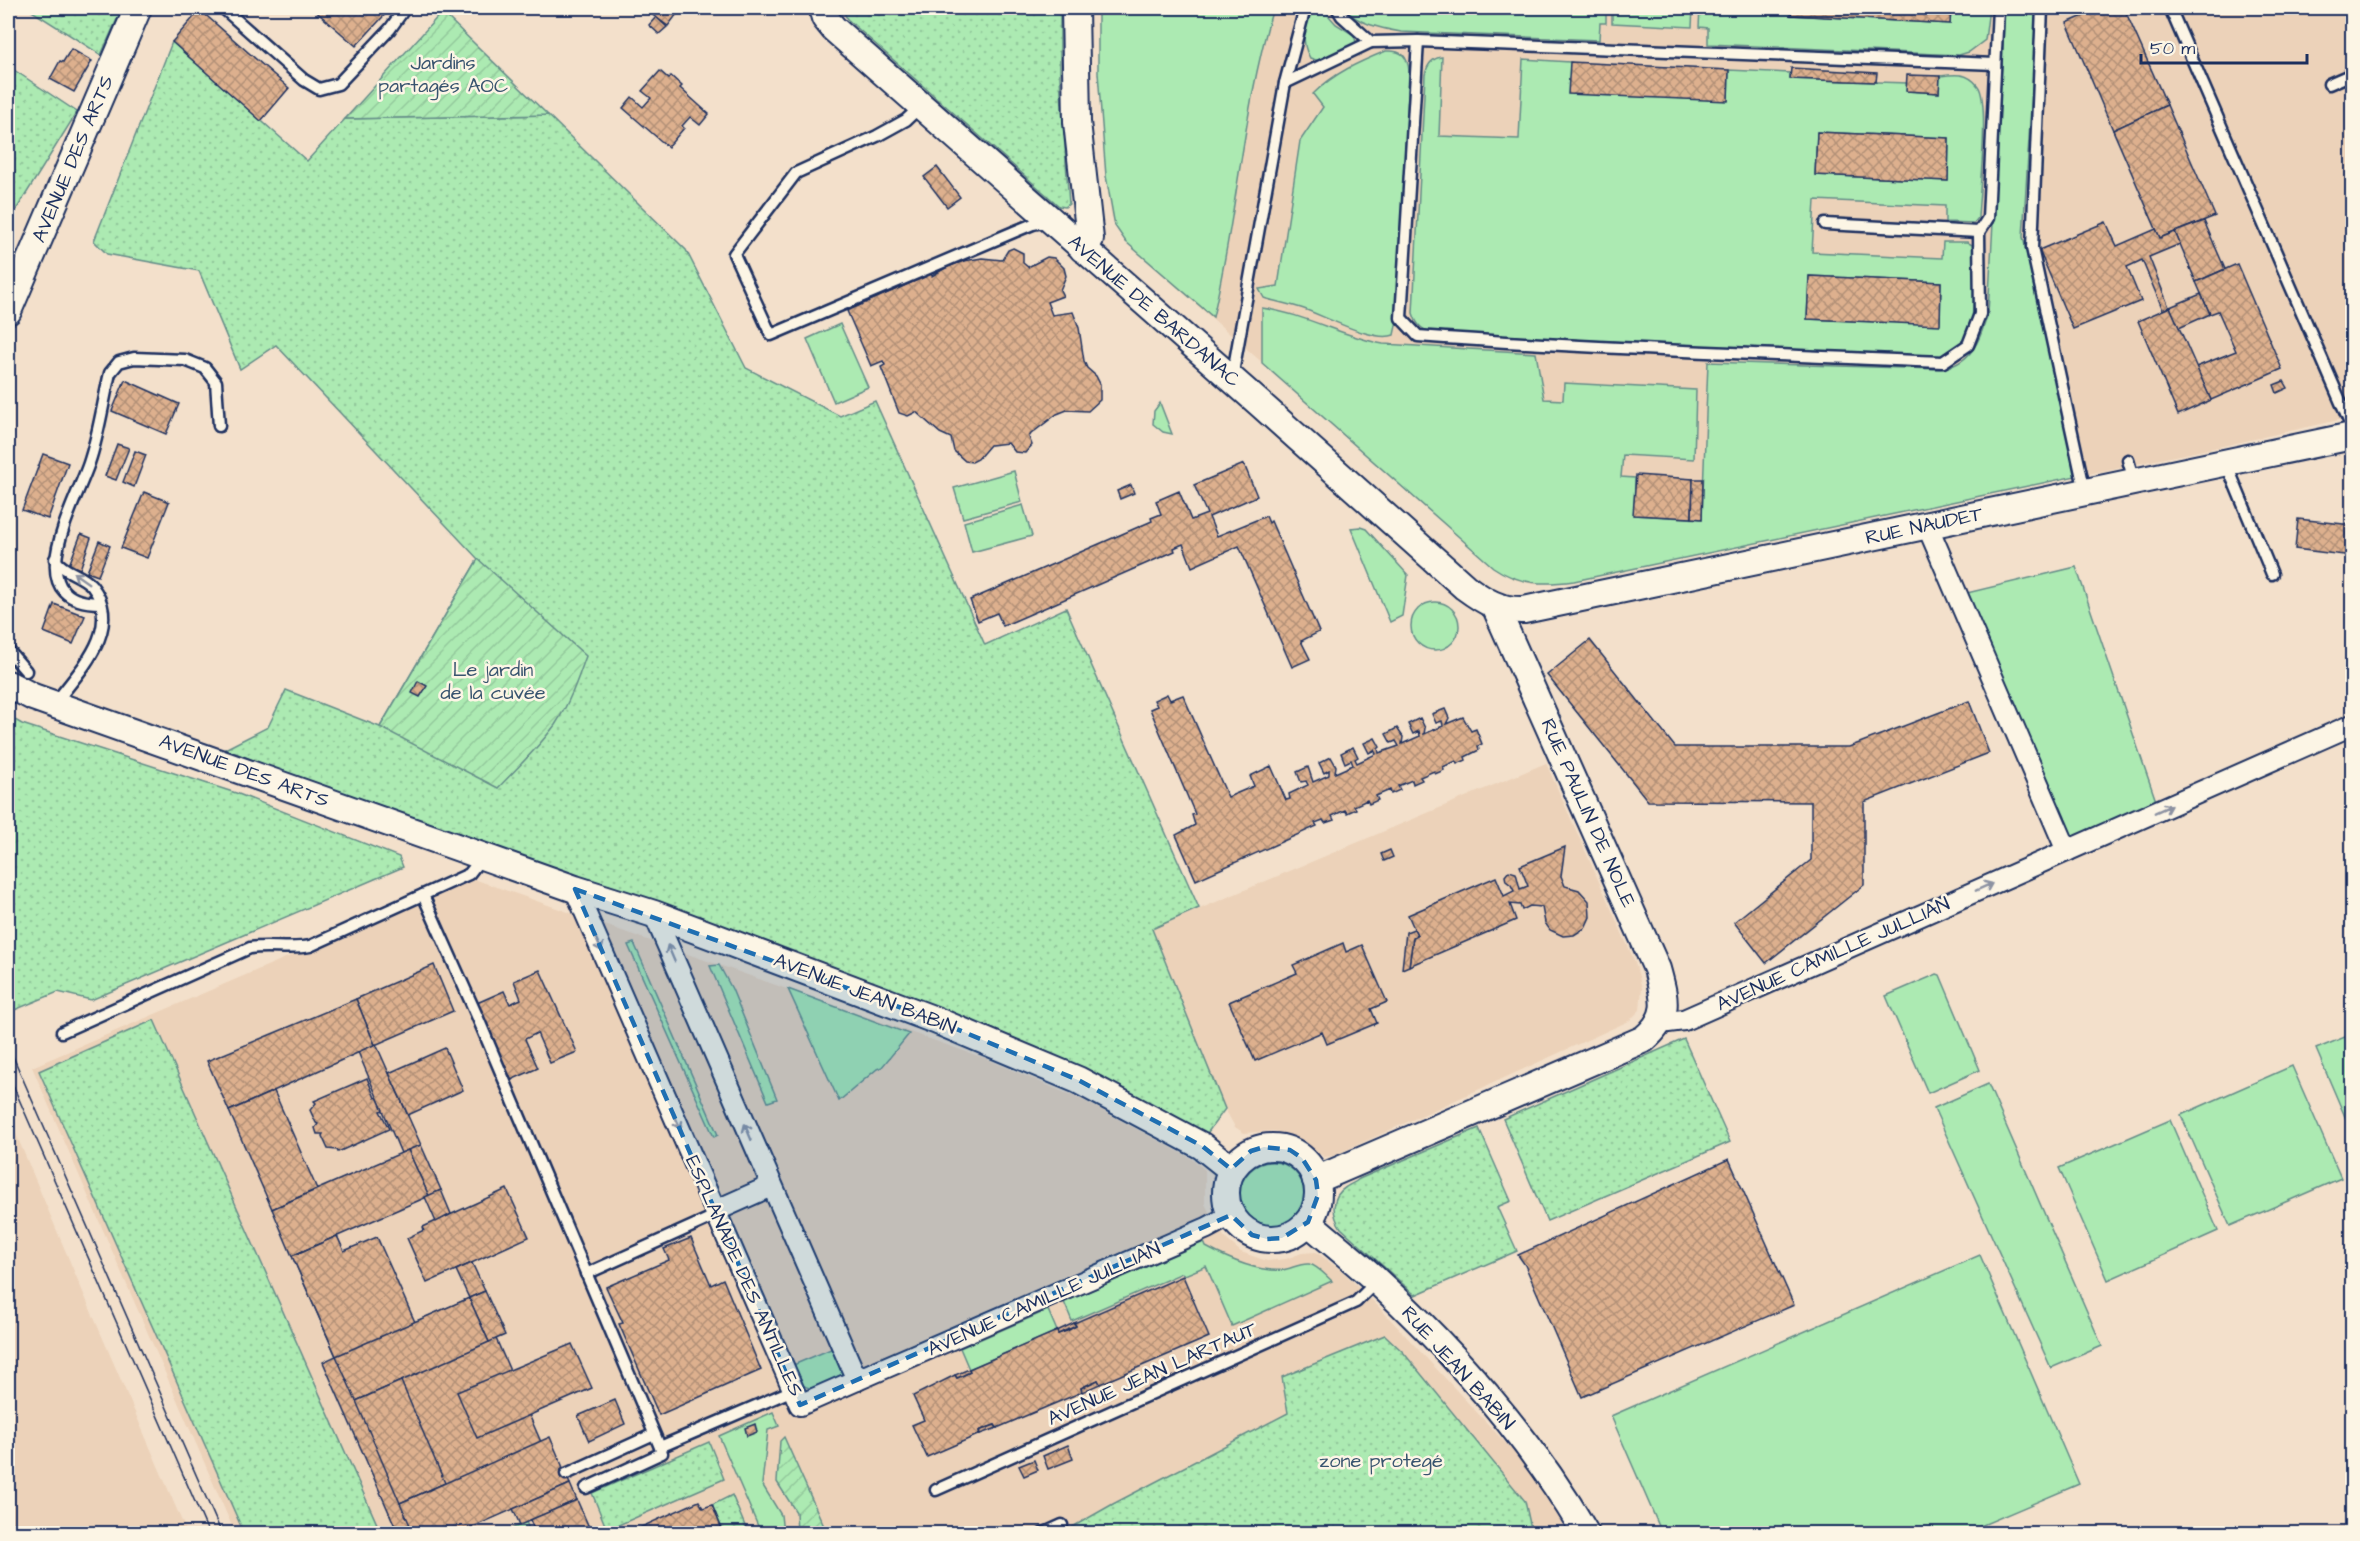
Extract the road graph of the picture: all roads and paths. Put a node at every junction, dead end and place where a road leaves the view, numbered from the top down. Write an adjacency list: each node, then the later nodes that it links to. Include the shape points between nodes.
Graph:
1 (138, 8): 22 (street, AVENUE DES ARTS)
2 (223, 8): 3 (lane, via 319,89 338,84)
3 (405, 8)
4 (822, 8): 17 (street, AVENUE DE BARDANAC, via 834,29)
5 (1075, 8): 21 (street, via 1077,122 1090,239)
6 (1305, 8): 15 (lane)
7 (1337, 8): 12 (lane)
8 (1998, 8): 13 (lane)
9 (2042, 8): 28 (lane, via 2032,249)
10 (2170, 8): 25 (lane)
11 (1418, 41): 12 (lane); 13 (lane); 20 (lane, via 1401,318 1418,336 1545,346 1943,362 1968,345 1980,314)
12 (1371, 42): 15 (lane)
13 (1995, 64): 20 (lane, via 1988,218)
14 (2352, 74): 16 (lane)
15 (1285, 83): 23 (lane)
16 (2330, 84)
17 (921, 106): 18 (street, AVENUE DE BARDANAC); 18 (lane, via 906,120 877,136 796,173 734,254 771,335 1033,224)
18 (1051, 220): 21 (street, AVENUE DE BARDANAC)
19 (1825, 224): 20 (lane)
20 (1979, 232)
21 (1083, 249): 23 (street, AVENUE DE BARDANAC)
22 (9, 305)
23 (1232, 379): 33 (street, AVENUE DE BARDANAC, via 1465,587)
24 (219, 426): 30 (lane, via 216,382 205,368 185,360 134,358 119,362 110,373 90,461)
25 (2352, 428)
26 (2352, 436): 27 (street, RUE NAUDET)
27 (2226, 462): 28 (street, RUE NAUDET, via 2131,471); 31 (lane)
28 (2085, 492): 29 (street, RUE NAUDET)
29 (1927, 525): 33 (street, RUE NAUDET, via 1524,610); 38 (street)
30 (55, 559): 32 (lane, one-way to 30, via 92,586); 32 (lane, via 62,591 78,602)
31 (2272, 574)
32 (100, 603): 36 (lane, via 105,613 100,637)
33 (1495, 606): 43 (street, RUE PAULIN DE NOLE, via 1657,969 1665,1009)
34 (8, 650): 35 (lane)
35 (17, 677): 36 (street, AVENUE DES ARTS, via 33,697)
36 (55, 703): 39 (street, AVENUE DES ARTS)
37 (2352, 725): 38 (street, AVENUE CAMILLE JULLIAN, one-way to 37)
38 (2067, 851): 43 (street, AVENUE CAMILLE JULLIAN, one-way to 38, via 1684,1020)
39 (483, 856): 40 (street, AVENUE JEAN BABIN); 41 (lane, via 469,874)
40 (575, 889): 42 (street, AVENUE JEAN BABIN); 48 (street, ESPLANADE DES ANTILLES, one-way to 48)
41 (423, 895): 44 (lane, via 310,946 250,948); 51 (lane)
42 (654, 914): 45 (street, AVENUE JEAN BABIN, via 935,1020 1078,1080 1202,1146); 47 (street, one-way to 42)
43 (1660, 1023): 46 (street, AVENUE CAMILLE JULLIAN, via 1644,1038)
44 (62, 1032)
45 (1232, 1169): 46 (street, via 1251,1151 1278,1147 1302,1158); 49 (street, via 1226,1184)
46 (1316, 1180): 50 (street, via 1318,1195)
47 (771, 1186): 48 (street); 53 (street)
48 (716, 1213): 51 (lane); 54 (street, ESPLANADE DES ANTILLES)
49 (1230, 1215): 50 (street, via 1252,1235 1267,1239 1282,1238); 53 (street, AVENUE CAMILLE JULLIAN)
50 (1308, 1222): 52 (street, RUE JEAN BABIN)
51 (586, 1274): 55 (lane)
52 (1377, 1281): 59 (lane, AVENUE JEAN LARTAUT, via 1356,1302); 62 (street, RUE JEAN BABIN, via 1479,1386 1551,1478)
53 (857, 1380): 54 (street, ESPLANADE DES ANTILLES, via 800,1405)
54 (793, 1390): 56 (lane)
55 (654, 1434): 56 (lane); 57 (lane)
56 (660, 1447): 58 (lane, via 662,1453)
57 (566, 1474)
58 (586, 1488)
59 (936, 1490)
60 (1062, 1524): 61 (lane)
61 (1042, 1533)
62 (1586, 1533)

